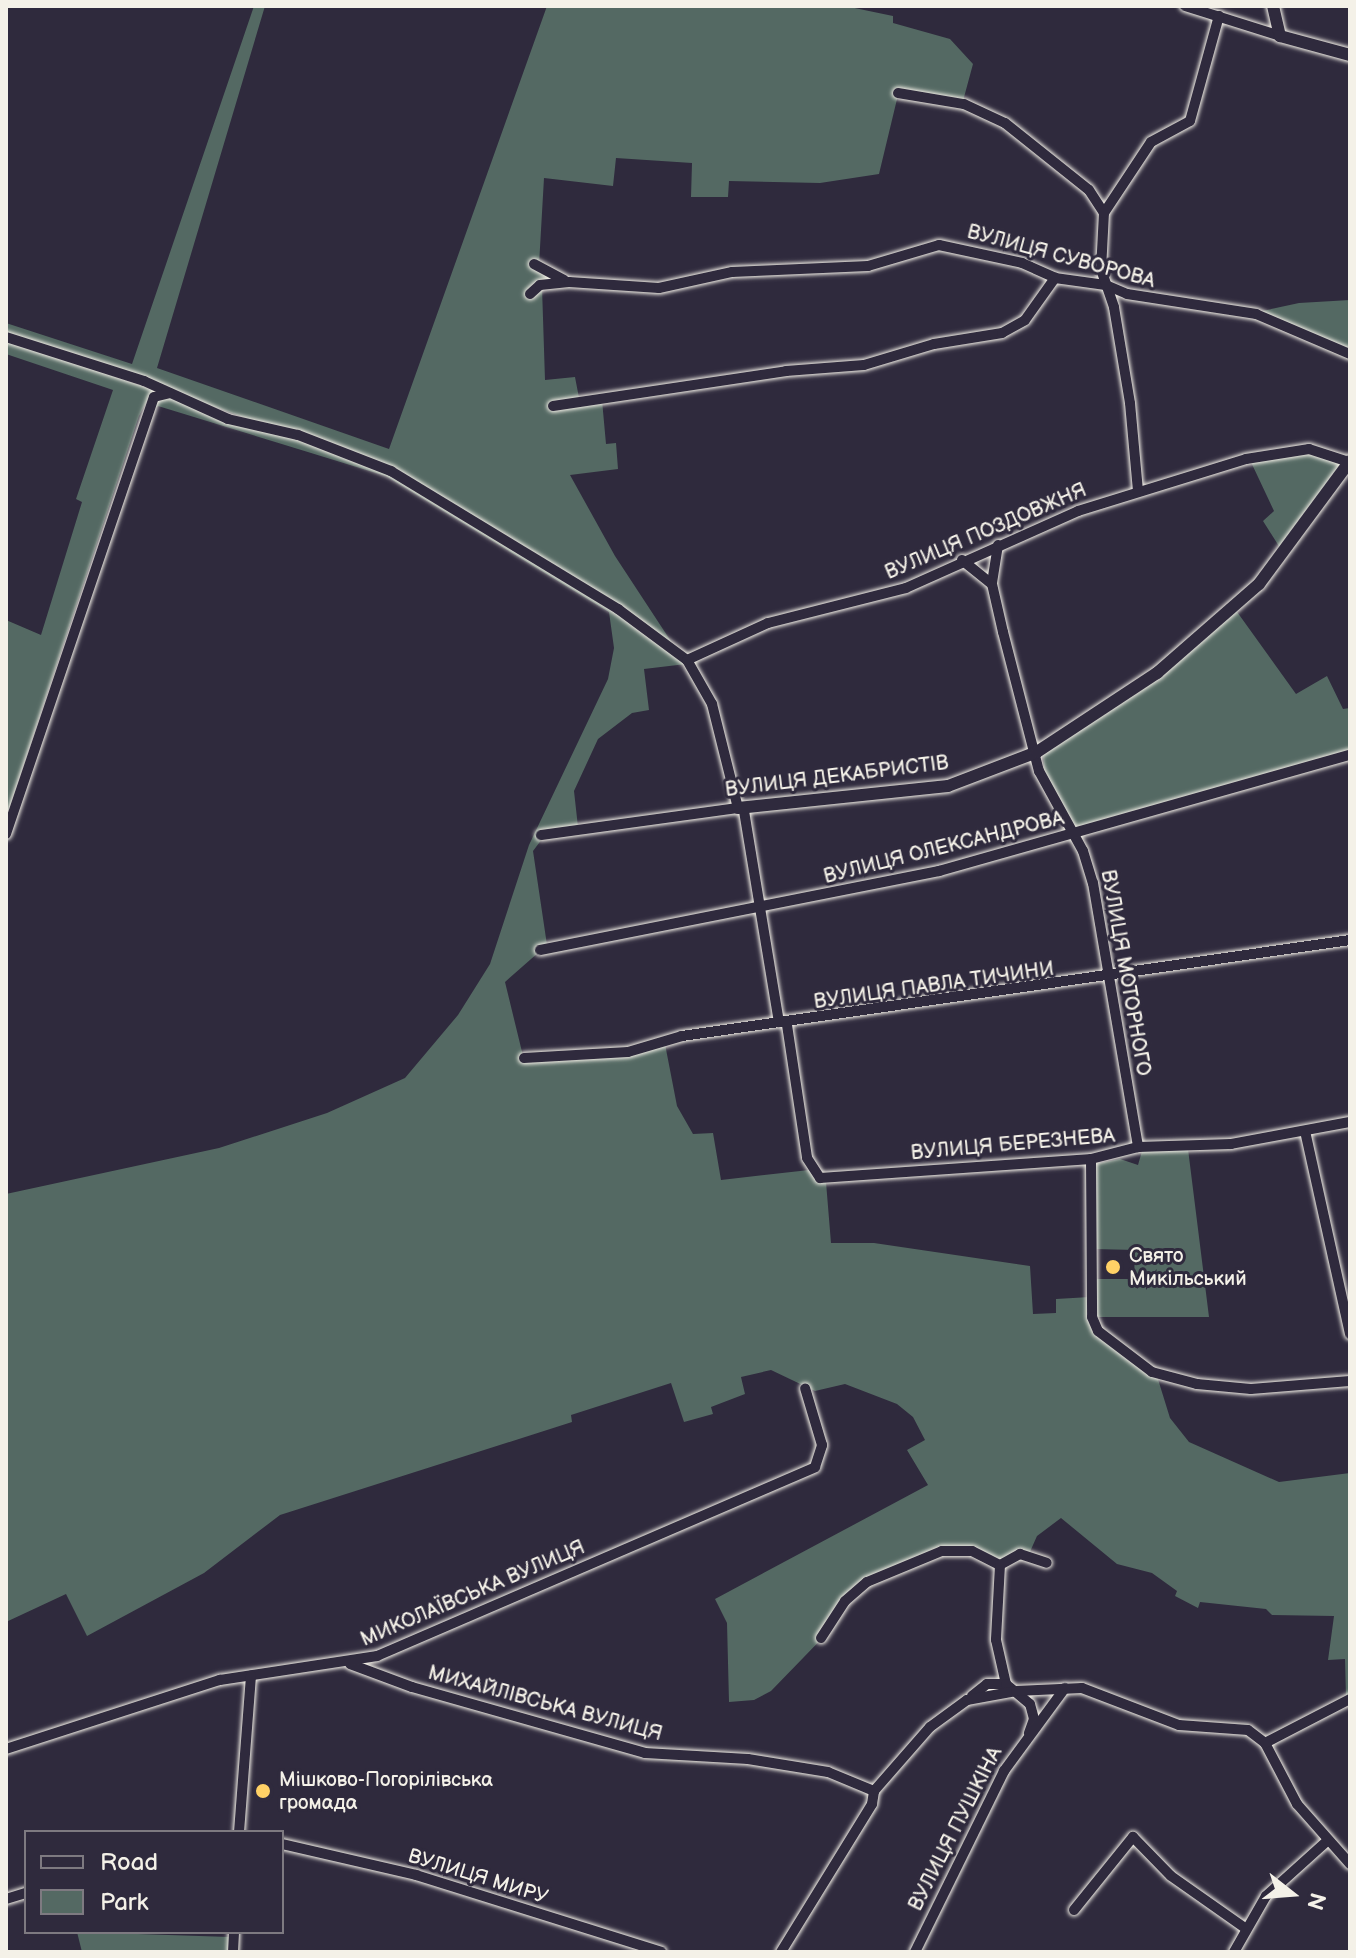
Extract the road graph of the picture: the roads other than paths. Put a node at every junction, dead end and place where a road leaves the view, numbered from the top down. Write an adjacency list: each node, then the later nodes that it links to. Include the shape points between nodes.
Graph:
1 (1185, 6): 3 (street)
2 (1273, 6): 4 (street)
3 (1219, 16): 4 (street); 7 (street, via 1190,121 1151,142)
4 (1280, 36): 5 (street)
5 (1350, 55)
6 (898, 93): 7 (street, via 964,104 1005,123 1089,190)
7 (1104, 213): 8 (street)
8 (1099, 258): 11 (street); 13 (street)
9 (534, 264): 12 (street, ВУЛИЦЯ СУВОРОВА, via 543,274)
10 (1055, 278): 11 (street, ВУЛИЦЯ СУВОРОВА); 12 (street, ВУЛИЦЯ СУВОРОВА, via 1022,263 939,245 878,265 732,272 680,286 615,289); 18 (street, via 1025,320 1002,333 934,344 864,365 799,369)
11 (1081, 280): 13 (street, ВУЛИЦЯ СУВОРОВА)
12 (569, 282): 14 (street, ВУЛИЦЯ СУВОРОВА, via 540,285)
13 (1106, 285): 16 (street, ВУЛИЦЯ СУВОРОВА, via 1180,306 1256,314); 20 (street, via 1130,403)
14 (530, 294)
15 (6, 337): 17 (street)
16 (1350, 354)
17 (155, 392): 24 (street, via 170,393 228,419 298,435 391,471 618,609); 28 (street)
18 (553, 406)
19 (1350, 462): 20 (street, ВУЛИЦЯ ПОЗДОВЖНЯ, via 1309,449 1277,451); 25 (street, ВУЛИЦЯ ДЕКАБРИСТІВ, via 1259,584 1157,673)
20 (1138, 491): 21 (street, ВУЛИЦЯ ПОЗДОВЖНЯ)
21 (998, 545): 22 (street, ВУЛИЦЯ ПОЗДОВЖНЯ); 23 (street, ВУЛИЦЯ МОТОРНОГО)
22 (962, 560): 23 (street); 24 (street, ВУЛИЦЯ ПОЗДОВЖНЯ, via 889,594 768,623)
23 (992, 584): 25 (street, ВУЛИЦЯ МОТОРНОГО, via 1029,740)
24 (687, 660): 27 (street, via 712,704)
25 (1037, 752): 27 (street, ВУЛИЦЯ ДЕКАБРИСТІВ, via 948,786); 29 (street, ВУЛИЦЯ МОТОРНОГО, via 1043,779)
26 (1350, 755): 29 (street, ВУЛИЦЯ ОЛЕКСАНДРОВА)
27 (741, 810): 30 (street, ВУЛИЦЯ ДЕКАБРИСТІВ); 31 (street)
28 (6, 834)
29 (1073, 834): 31 (street, ВУЛИЦЯ ОЛЕКСАНДРОВА, via 939,871); 34 (street, ВУЛИЦЯ МОТОРНОГО, via 1093,883)
30 (541, 835)
31 (760, 910): 33 (street, ВУЛИЦЯ ОЛЕКСАНДРОВА); 35 (street)
32 (1350, 940): 34 (street, ВУЛИЦЯ ПАВЛА ТИЧИНИ)
33 (540, 950)
34 (1107, 978): 35 (street, ВУЛИЦЯ ПАВЛА ТИЧИНИ); 39 (street, ВУЛИЦЯ МОТОРНОГО)
35 (783, 1024): 36 (street, ВУЛИЦЯ ПАВЛА ТИЧИНИ, via 682,1036 628,1052); 40 (street, ВУЛИЦЯ БЕРЕЗНЕВА, via 807,1158 820,1178)
36 (524, 1058)
37 (1350, 1122): 38 (street, ВУЛИЦЯ БЕРЕЗНЕВА)
38 (1305, 1131): 39 (street, ВУЛИЦЯ БЕРЕЗНЕВА, via 1205,1147); 41 (street)
39 (1138, 1147): 40 (street, ВУЛИЦЯ БЕРЕЗНЕВА)
40 (1091, 1159): 42 (street, via 1096,1329 1152,1372 1197,1384 1251,1389)
41 (1350, 1334)
42 (1350, 1381)
43 (805, 1388): 47 (street, МИКОЛАЇВСЬКА ВУЛИЦЯ, via 822,1445 815,1467)
44 (1047, 1563): 45 (street, via 1020,1554)
45 (1000, 1565): 46 (street, via 972,1551 949,1549 878,1577 845,1601); 49 (street, via 996,1640)
46 (821, 1638)
47 (350, 1664): 48 (street, МИКОЛАЇВСЬКА ВУЛИЦЯ); 55 (street, МИХАЙЛІВСЬКА ВУЛИЦЯ, via 412,1687 645,1753 802,1767 845,1776)
48 (251, 1675): 54 (street, МИКОЛАЇВСЬКА ВУЛИЦЯ); 56 (street)
49 (1011, 1687): 50 (street); 52 (street, via 1033,1712); 55 (street, via 987,1684 930,1727)
50 (1065, 1688): 52 (street, ВУЛИЦЯ ПУШКІНА, via 1049,1715); 53 (street, via 1104,1695 1179,1725 1248,1730)
51 (1350, 1699): 53 (street)
52 (1029, 1733): 64 (street, ВУЛИЦЯ ПУШКІНА, via 1004,1771)
53 (1265, 1743): 57 (street, via 1279,1778)
54 (6, 1749)
55 (874, 1791): 63 (street, via 872,1804)
56 (239, 1830)
57 (1326, 1842): 59 (street); 61 (street, via 1280,1880)
58 (284, 1844): 62 (street, ВУЛИЦЯ МИРУ, via 416,1875)
59 (1350, 1864)
60 (1074, 1910): 61 (street, via 1133,1837 1171,1876)
61 (1245, 1928): 65 (street)
62 (661, 1952)
63 (781, 1952)
64 (915, 1952)
65 (1234, 1952)

